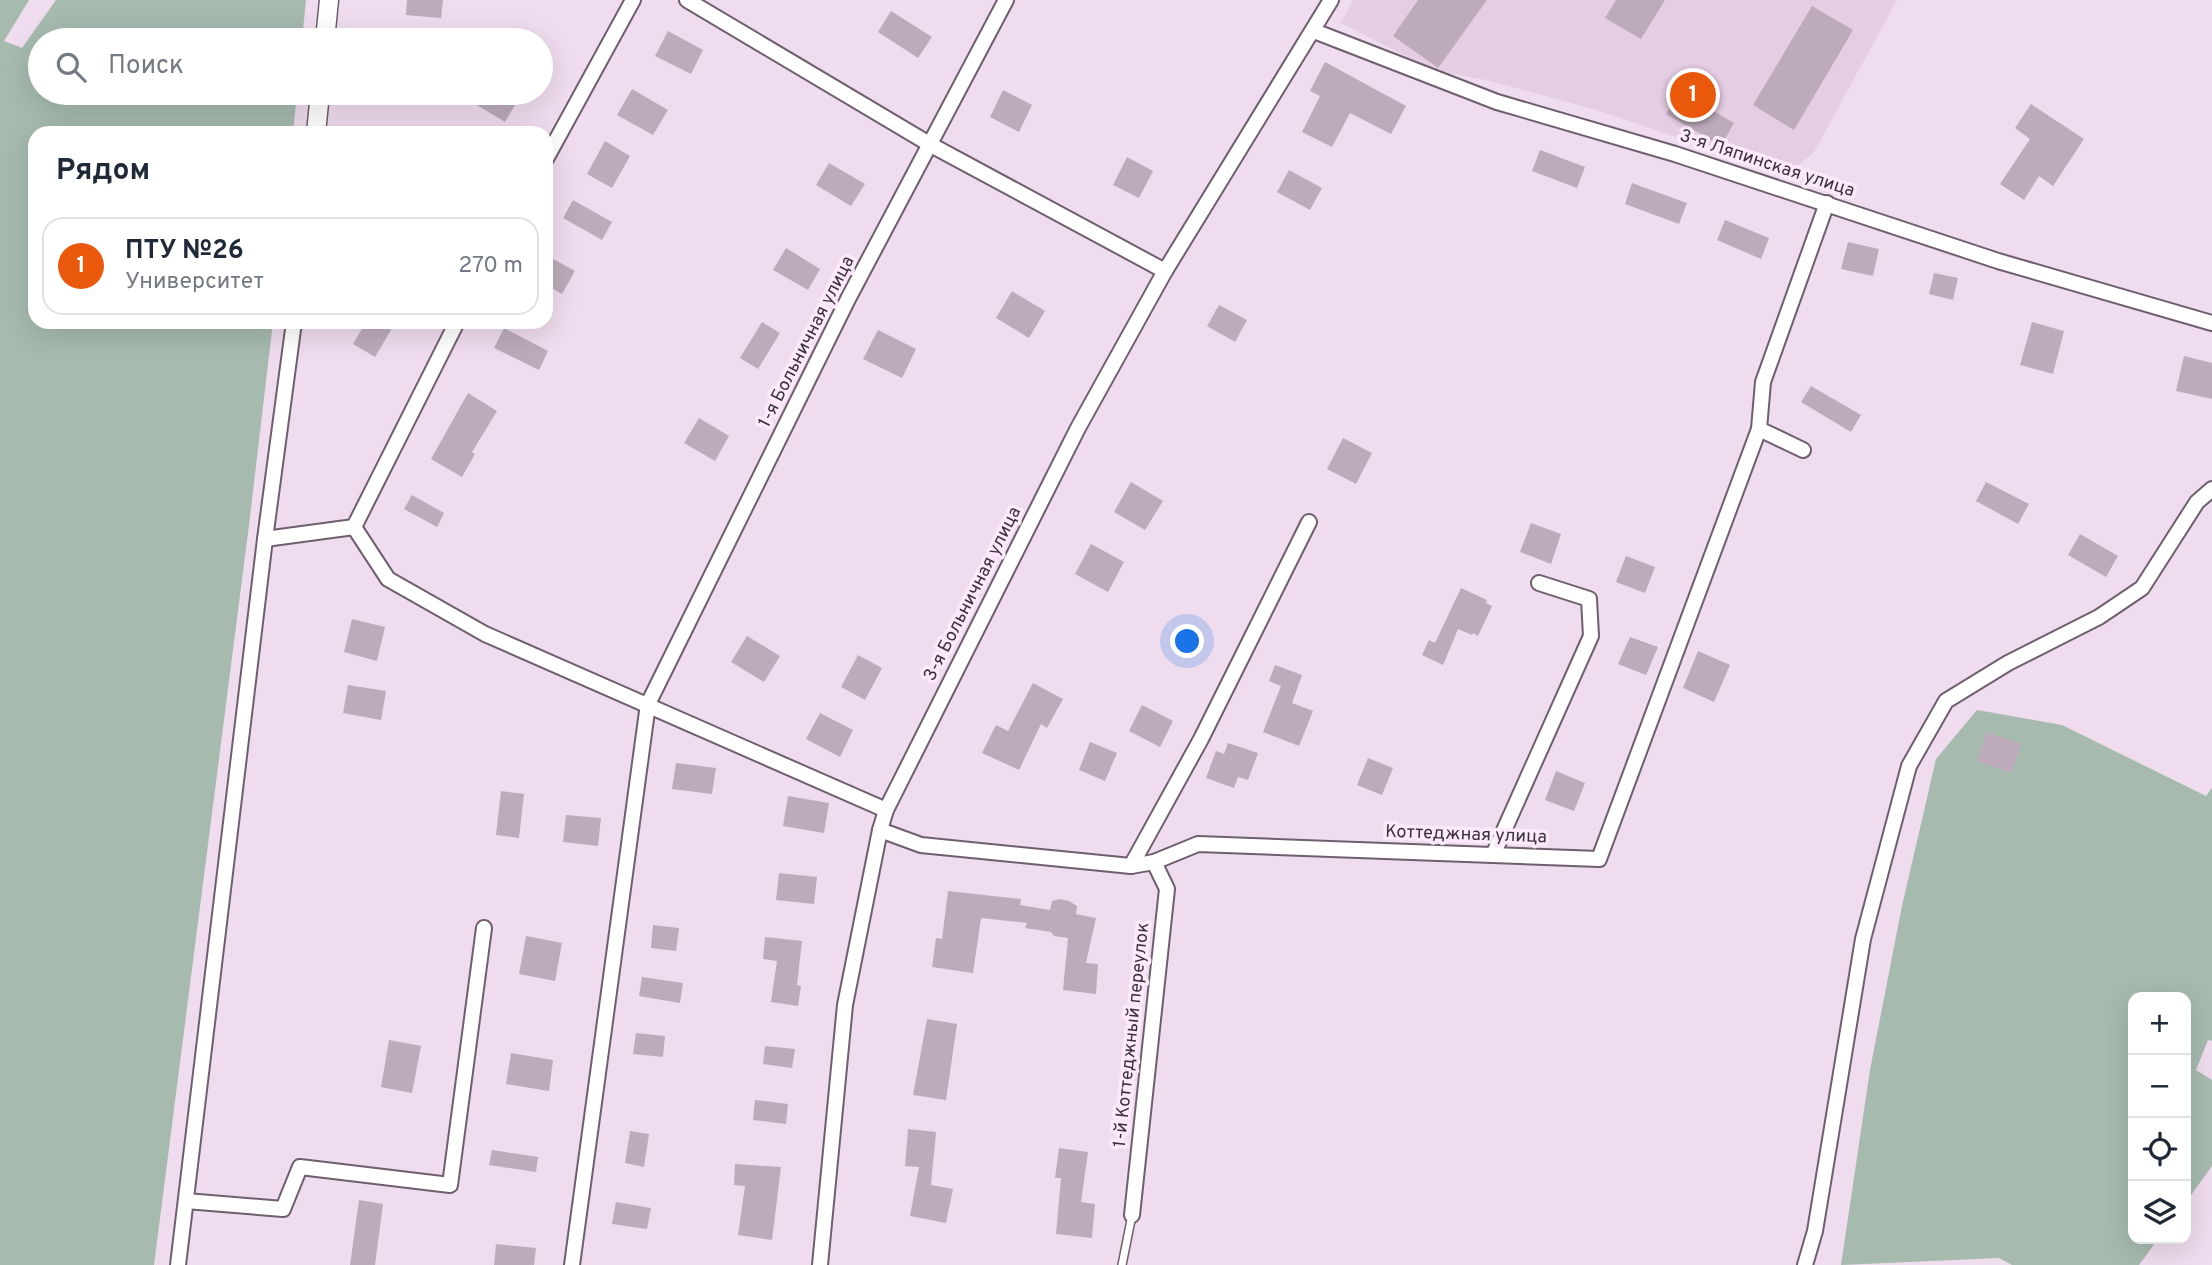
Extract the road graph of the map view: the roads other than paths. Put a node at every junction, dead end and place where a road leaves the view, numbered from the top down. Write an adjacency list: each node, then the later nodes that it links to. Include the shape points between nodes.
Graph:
1 (329, 0): 6 (street)
2 (633, 0): 11 (street)
3 (687, 0): 10 (street)
4 (1006, 0): 10 (street, 1-я Больничная улица)
5 (1331, 0): 7 (street, 3-я Больничная улица)
6 (326, 28)
7 (1314, 31): 12 (street, 3-я Ляпинская улица, via 1497,102); 13 (street, 3-я Больничная улица)
8 (319, 105): 9 (street)
9 (317, 126)
10 (931, 145): 13 (street); 24 (street, 1-я Больничная улица, via 848,299)
11 (553, 146)
12 (1827, 203): 14 (street, 3-я Ляпинская улица, via 1998,261); 17 (street, via 1763,382)
13 (1165, 271): 25 (street, 3-я Больничная улица, via 1077,428)
14 (2212, 323)
15 (293, 329): 22 (street)
16 (453, 329): 21 (street)
17 (1759, 429): 18 (street); 27 (street, Коттеджная улица, via 1600,859)
18 (1803, 450)
19 (2212, 489): 37 (street, via 2197,502 2142,587 2099,617 1946,701 1909,766 1863,939 1815,1231)
20 (1309, 522): 29 (street, via 1201,739)
21 (354, 527): 22 (street); 24 (street, via 388,579 485,634)
22 (265, 539): 31 (street)
23 (1539, 583): 27 (street, via 1589,599 1591,636)
24 (648, 704): 25 (street); 34 (street, 1-я Больничная улица)
25 (886, 810): 26 (street, 3-я Больничная улица)
26 (880, 830): 29 (street, Коттеджная улица, via 921,845); 35 (street, 3-я Больничная улица, via 845,1005)
27 (1493, 855): 28 (street, Коттеджная улица, via 1198,844)
28 (1154, 862): 29 (street, Коттеджная улица); 32 (street, 1-й Коттеджный переулок, via 1167,889)
29 (1131, 866)
30 (484, 928): 31 (street, via 450,1185 300,1167 283,1209)
31 (186, 1201): 33 (street)
32 (1132, 1215): 36 (lane)
33 (178, 1265)
34 (572, 1265)
35 (820, 1265)
36 (1122, 1265)
37 (1805, 1265)

